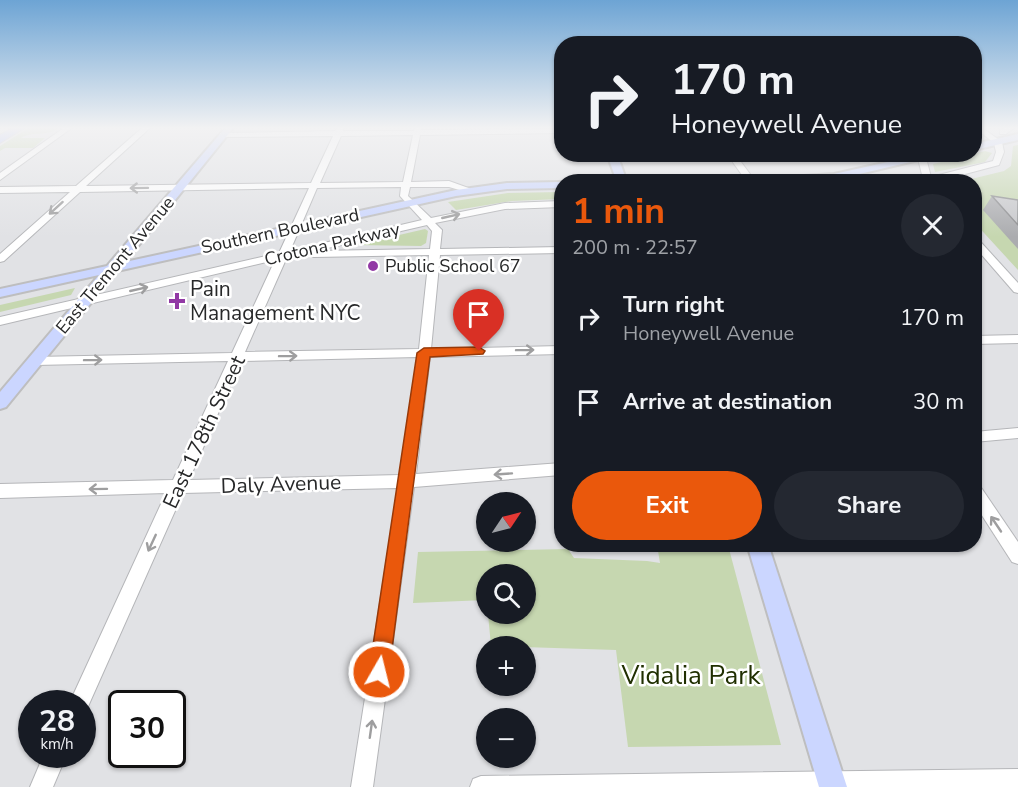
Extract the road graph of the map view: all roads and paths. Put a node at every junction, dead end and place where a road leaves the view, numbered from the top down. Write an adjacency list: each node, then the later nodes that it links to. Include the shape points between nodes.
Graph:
1 (18, 164): 10 (street)
2 (106, 164): 15 (street)
3 (199, 164): 14 (main road, East Tremont Avenue)
4 (323, 164): 12 (street, East 178th Street)
5 (410, 164): 11 (street)
6 (890, 164): 8 (main road)
7 (993, 164): 9 (street)
8 (847, 174)
9 (954, 174)
10 (0, 177)
11 (406, 184): 12 (street); 17 (street, via 452,184); 18 (street, via 405,196)
12 (313, 185): 14 (street); 21 (street, East 178th Street)
13 (554, 185): 17 (main road, Southern Boulevard)
14 (180, 187): 15 (street, one-way to 15); 27 (main road, East Tremont Avenue)
15 (77, 189): 16 (street); 26 (street, one-way to 26)
16 (0, 190)
17 (470, 190): 18 (main road, Southern Boulevard)
18 (412, 202): 20 (street); 21 (main road, Southern Boulevard)
19 (554, 204): 20 (street, Crotona Parkway, one-way to 19, via 495,207)
20 (430, 221): 24 (street, via 437,230); 25 (street, Crotona Parkway)
21 (295, 228): 25 (street, East 178th Street); 27 (main road, Southern Boulevard)
22 (554, 250): 24 (street)
23 (982, 250): 28 (street)
24 (435, 252): 25 (street); 35 (street)
25 (285, 255): 30 (street, Crotona Parkway, one-way to 25); 36 (street, East 178th Street)
26 (0, 259)
27 (112, 268): 29 (main road, Southern Boulevard); 30 (main road, East Tremont Avenue)
28 (1018, 290)
29 (0, 293)
30 (85, 301): 31 (street, Crotona Parkway); 37 (main road, East Tremont Avenue)
31 (0, 321)
32 (1018, 339): 33 (street)
33 (982, 340)
34 (554, 350): 35 (street, one-way to 34)
35 (424, 353): 36 (street, one-way to 35); 42 (street)
36 (238, 357): 37 (street, one-way to 36); 43 (street, East 178th Street)
37 (35, 361): 38 (main road, East Tremont Avenue)
38 (0, 403)
39 (1018, 433): 40 (street)
40 (982, 436)
41 (554, 470): 42 (street, Daly Avenue, one-way to 42)
42 (407, 481): 43 (street, Daly Avenue); 53 (street, one-way to 42)
43 (178, 487): 44 (street, Daly Avenue, one-way to 44); 48 (street, East 178th Street, one-way to 48)
44 (0, 491)
45 (982, 503): 47 (street, one-way to 45)
46 (760, 552): 51 (main road)
47 (1018, 556)
48 (85, 690)
49 (50, 768): 52 (street)
50 (1018, 780): 51 (street)
51 (832, 784): 54 (street)
52 (41, 787)
53 (363, 787)
54 (481, 787)

